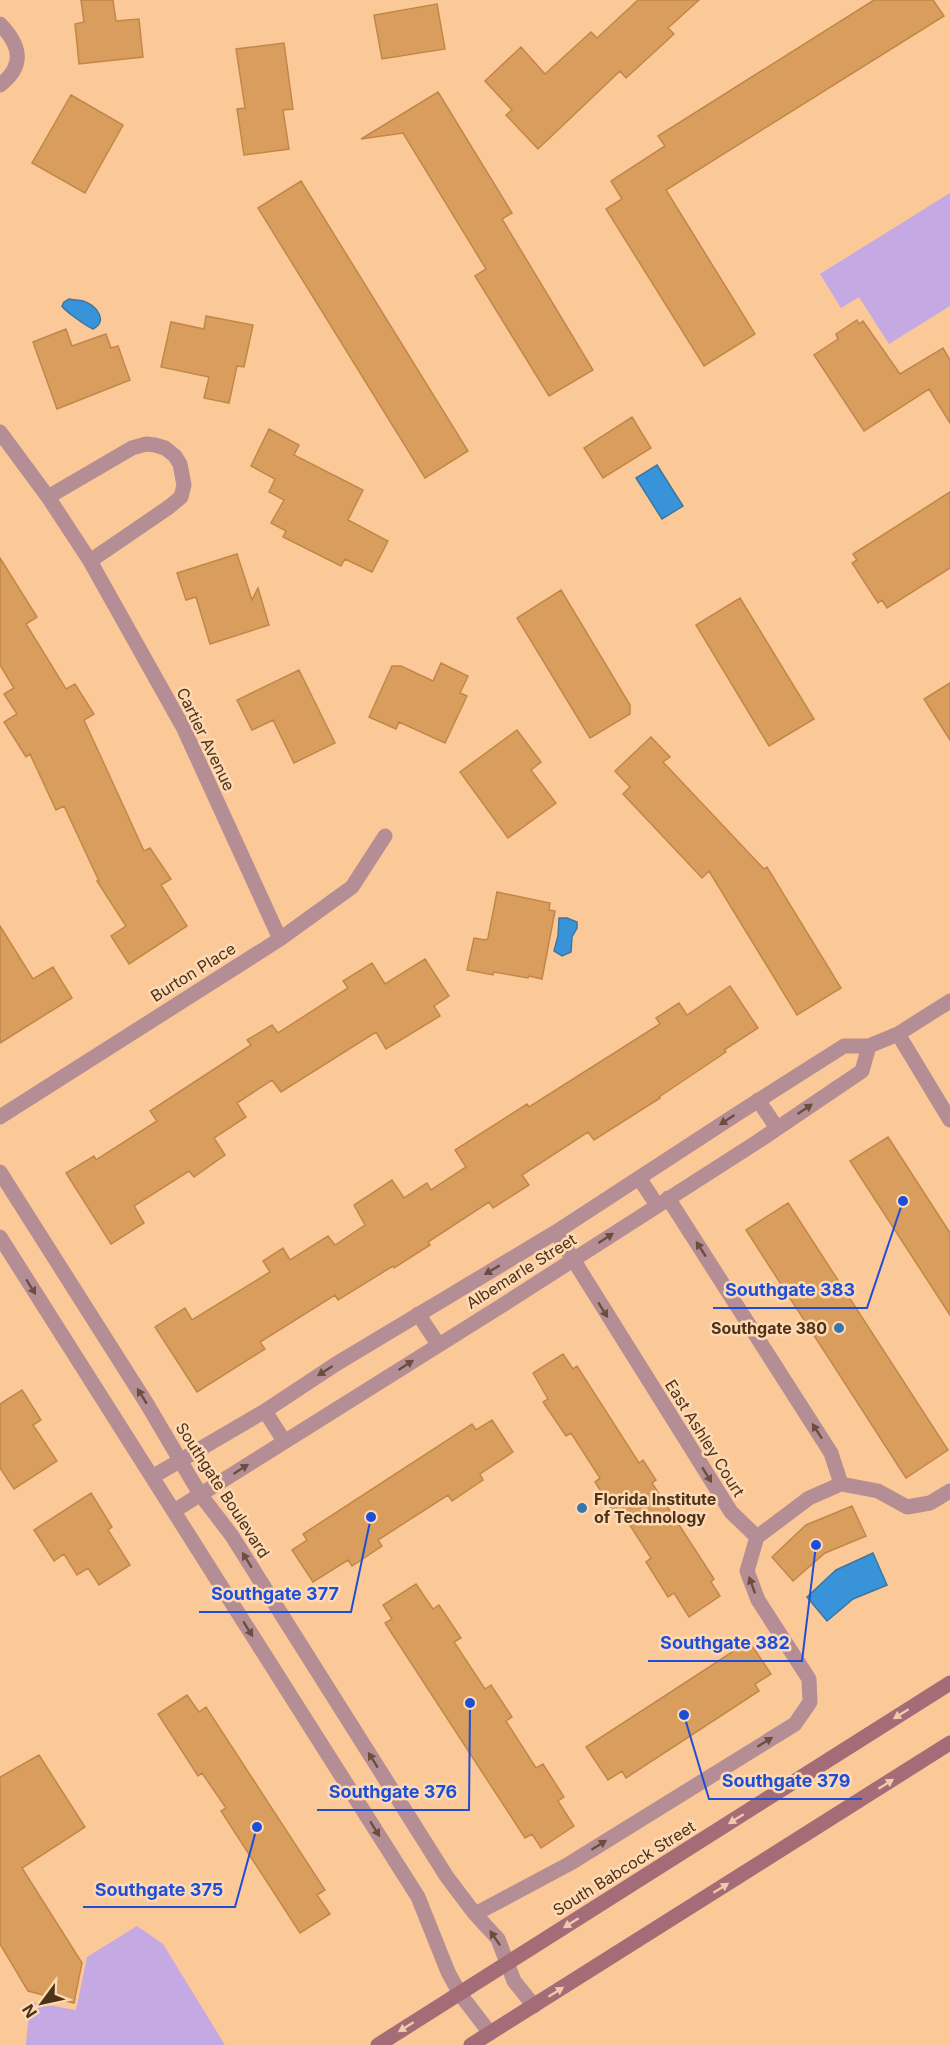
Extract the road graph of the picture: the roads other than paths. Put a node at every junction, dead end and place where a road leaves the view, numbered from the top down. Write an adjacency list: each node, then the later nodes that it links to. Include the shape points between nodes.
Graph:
1 (0, 24): 2 (street, via 11,36 18,55 18,63)
2 (0, 85)
3 (0, 432): 4 (street, Cartier Avenue)
4 (48, 497): 5 (street, Cartier Avenue); 5 (street, via 132,448 146,444 165,448 180,464 184,485 181,498)
5 (90, 561): 7 (street, Cartier Avenue, via 183,727)
6 (385, 836): 7 (street, Burton Place, via 352,887)
7 (280, 939): 12 (street, Burton Place)
8 (950, 1001): 9 (street, Albemarle Street)
9 (898, 1034): 10 (street, Albemarle Street); 13 (street)
10 (869, 1046): 11 (street, Albemarle Street, via 844,1046); 14 (street, Albemarle Street, one-way to 10, via 862,1071)
11 (758, 1100): 14 (street); 16 (street, Albemarle Street, one-way to 16)
12 (0, 1117)
13 (950, 1119)
14 (777, 1128): 17 (street, Albemarle Street)
15 (0, 1172): 25 (street, Southgate Boulevard, one-way to 15)
16 (639, 1178): 17 (street); 18 (street, Albemarle Street)
17 (663, 1202): 20 (street, Albemarle Street, one-way to 17); 27 (street, one-way to 17, via 831,1453)
18 (556, 1232): 20 (street, East Ashley Court); 21 (street, Albemarle Street, one-way to 21)
19 (0, 1237): 26 (street, one-way to 26)
20 (573, 1260): 22 (street, Albemarle Street); 31 (street, East Ashley Court, one-way to 31, via 731,1512)
21 (418, 1314): 22 (street); 23 (street, Albemarle Street, one-way to 23)
22 (438, 1344): 24 (street, Albemarle Street, one-way to 22)
23 (265, 1411): 24 (street); 25 (street, Albemarle Street)
24 (284, 1441): 29 (street, Albemarle Street, one-way to 24)
25 (180, 1460): 26 (street, Albemarle Street); 29 (street, Southgate Boulevard)
26 (152, 1477): 30 (street)
27 (841, 1484): 28 (street, via 878,1491 907,1507 930,1503); 31 (street, via 809,1498)
28 (950, 1491)
29 (200, 1494): 30 (street, Albemarle Street); 34 (street, Southgate Boulevard, one-way to 29, via 447,1877 232,1536)
30 (174, 1511): 36 (street, one-way to 36, via 418,1897)
31 (757, 1536): 34 (street, one-way to 31, via 569,1864 795,1724 810,1702 809,1679 758,1600 747,1571)
32 (950, 1683): 35 (main road, South Babcock Street, one-way to 35)
33 (950, 1743): 37 (main road, one-way to 33)
34 (475, 1914): 35 (street, Southgate Boulevard, one-way to 34, via 498,1939)
35 (507, 1964): 36 (main road, South Babcock Street); 37 (street, Southgate Boulevard)
36 (460, 1994): 38 (street); 39 (main road, South Babcock Street, one-way to 39)
37 (534, 2006): 38 (main road)
38 (490, 2033): 40 (main road)
39 (378, 2045)
40 (471, 2045)

